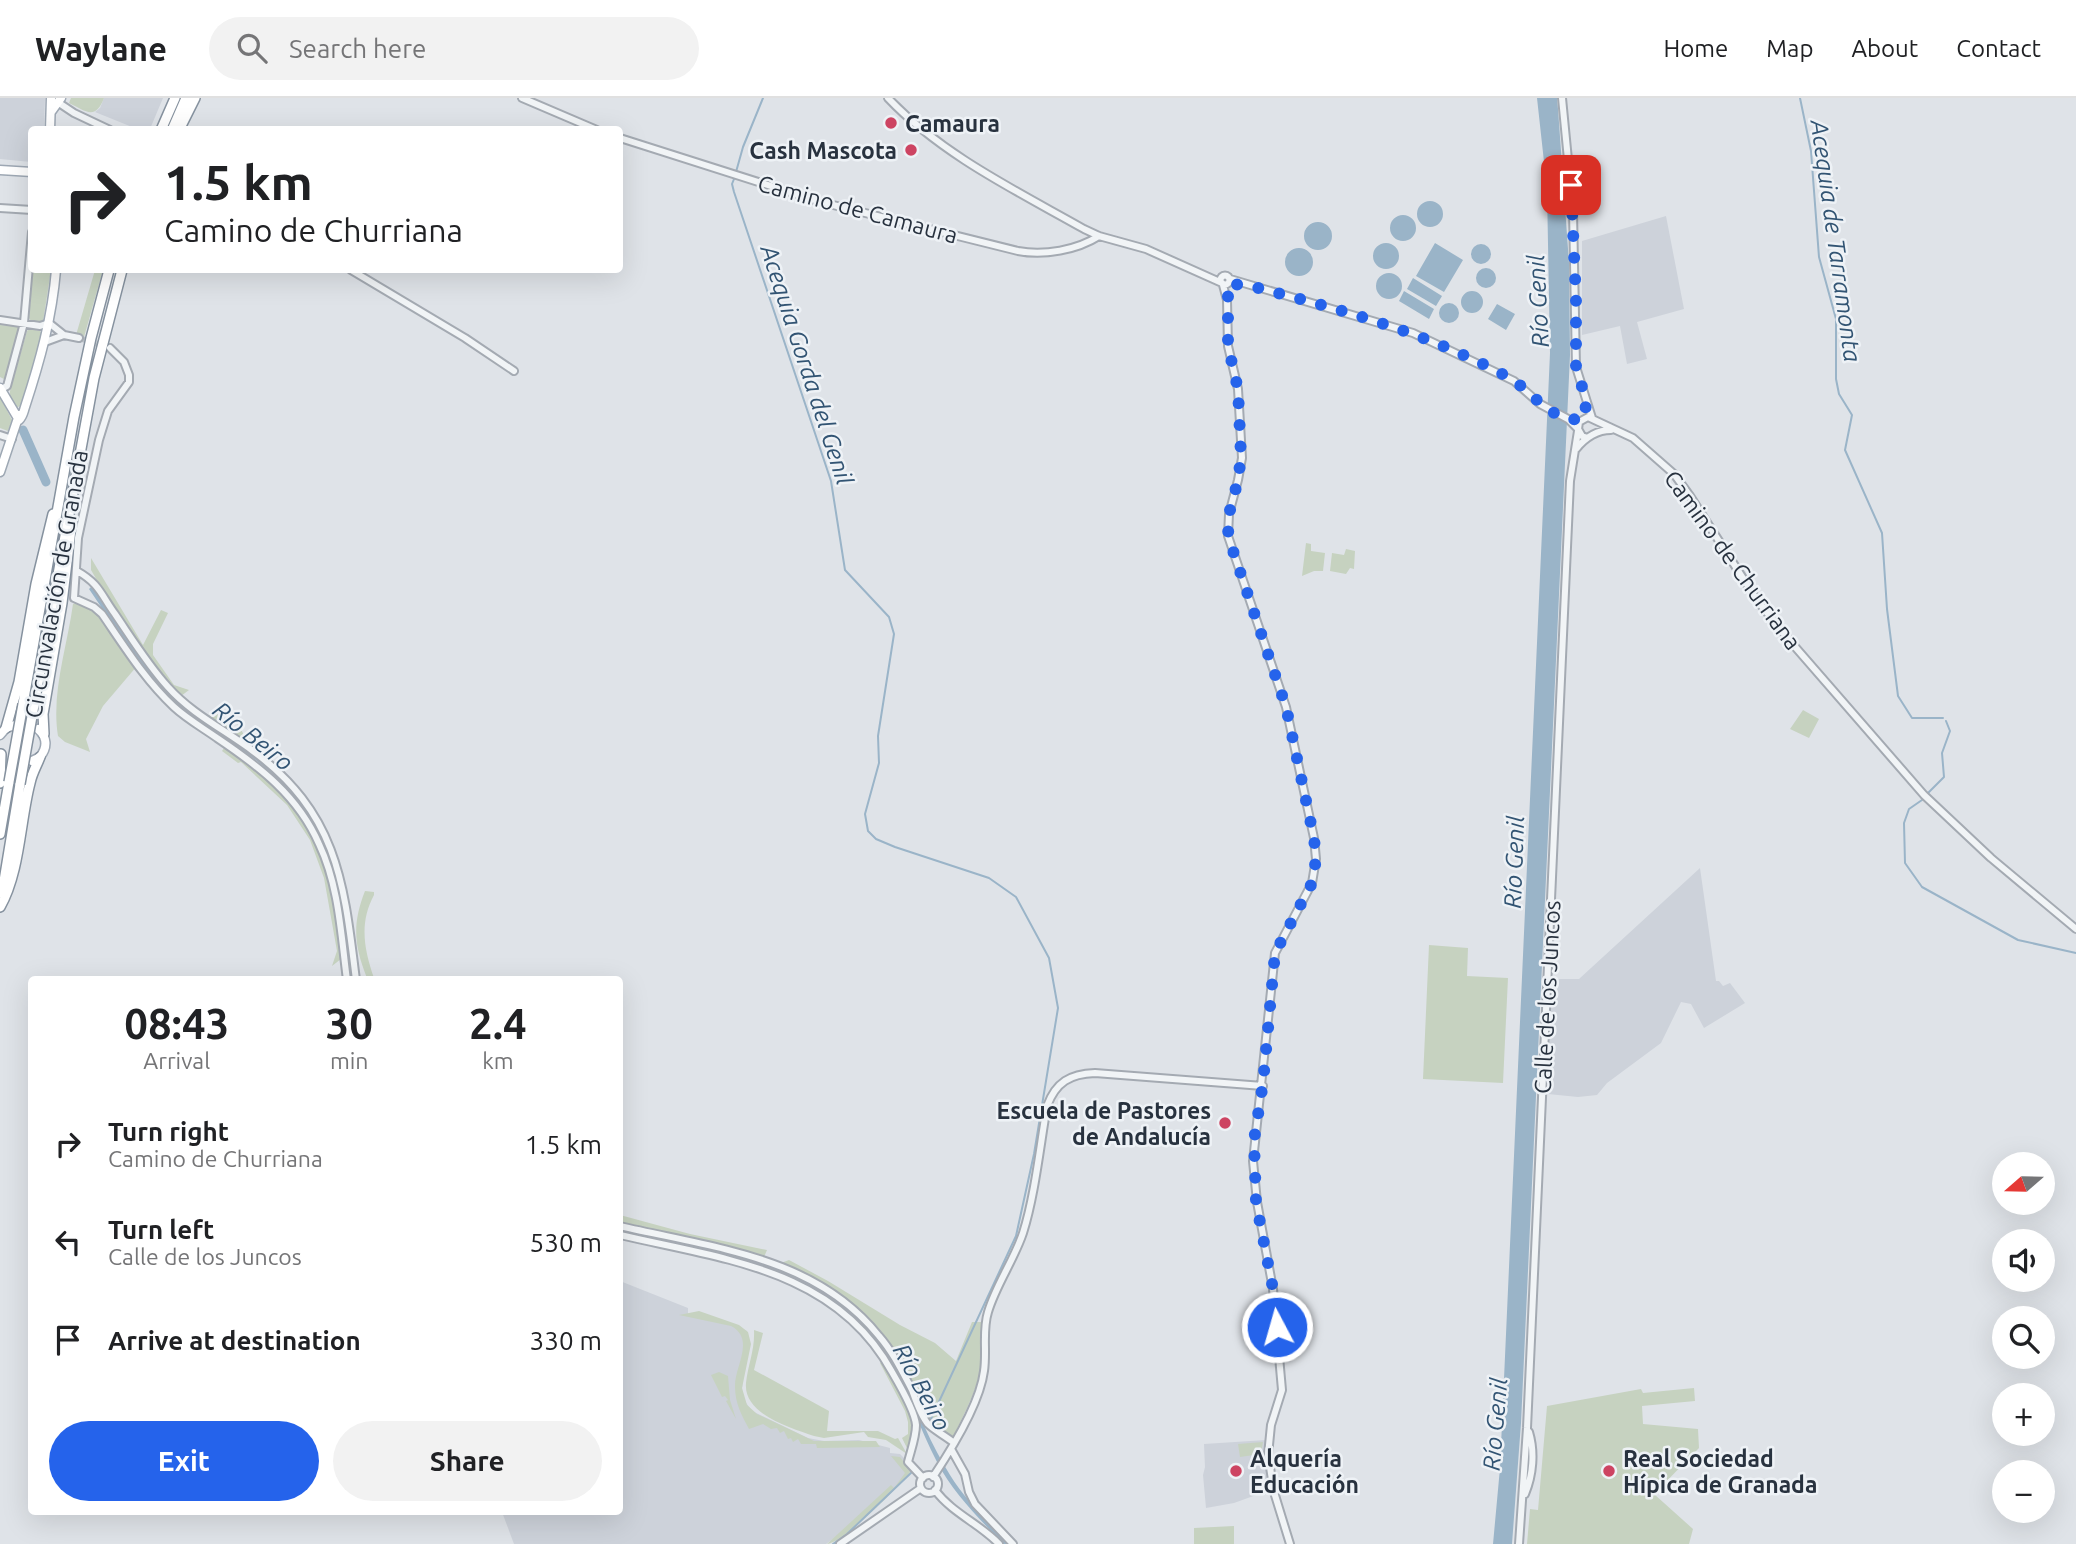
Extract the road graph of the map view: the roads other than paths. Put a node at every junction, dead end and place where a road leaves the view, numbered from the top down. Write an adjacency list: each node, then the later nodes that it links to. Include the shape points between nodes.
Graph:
1 (168, 98): 11 (highway)
2 (175, 98): 12 (highway)
3 (186, 98): 13 (highway)
4 (195, 98): 14 (highway)
5 (523, 98): 15 (street)
6 (888, 98): 21 (street, Camino de Churriana, via 905,116 978,169)
7 (1562, 98): 39 (street, via 1573,211 1576,367)
8 (56, 100): 9 (main road); 10 (street)
9 (50, 126)
10 (102, 126)
11 (161, 126)
12 (162, 126)
13 (174, 126)
14 (180, 126)
15 (588, 126)
16 (623, 139): 21 (street, Camino de Camaura, via 821,202 1018,251 1058,250)
17 (0, 170): 18 (main road)
18 (28, 172)
19 (0, 208): 20 (street)
20 (28, 211)
21 (1099, 236): 27 (street, Camino de Churriana, via 1146,249)
22 (28, 273): 29 (street)
23 (55, 273): 30 (main road)
24 (108, 273): 49 (highway, Circunvalación de Granada, via 88,350)
25 (121, 273): 48 (highway, Circunvalación de Granada, via 100,350)
26 (356, 273): 35 (street)
27 (1226, 282): 38 (street, Camino de Churriana, via 1413,333 1514,380 1540,404); 62 (street, via 1241,457 1228,536 1286,707 1316,859 1308,894 1275,953)
28 (0, 320): 29 (street)
29 (24, 323): 30 (street); 36 (street, via 7,386)
30 (45, 325): 31 (street); 32 (main road)
31 (65, 335): 32 (street); 33 (street)
32 (46, 338): 37 (main road, via 33,387)
33 (79, 338)
34 (110, 348): 50 (street, via 124,362 128,382 108,411 99,440 78,538)
35 (514, 371)
36 (0, 389): 37 (main road)
37 (19, 413): 45 (main road)
38 (1569, 419): 39 (street, Camino de Churriana); 40 (street, Camino de Churriana)
39 (1589, 419): 40 (street, Calle de los Juncos); 41 (street, Camino de Churriana); 42 (street, via 1598,427)
40 (1578, 430): 44 (street, Camino de Churriana); 46 (street, Calle de los Juncos)
41 (1616, 430): 42 (street); 59 (street, Camino de Churriana, via 1648,449 1674,474 1757,600 1924,795)
42 (1597, 433): 44 (street)
43 (0, 435): 45 (street)
44 (1587, 438): 46 (street)
45 (12, 439): 47 (main road)
46 (1575, 450): 74 (street, Calle de los Juncos, via 1527,1428 1531,1470)
47 (0, 472)
48 (71, 498): 52 (highway, via 74,513); 57 (highway, Circunvalación de Granada, bridge)
49 (59, 503): 51 (highway); 55 (highway, Circunvalación de Granada, bridge)
50 (77, 571): 60 (street, via 74,598 102,614 174,707 270,777 306,820 332,878); 61 (street, via 104,593 170,690 278,770 309,806 334,852 341,876)
51 (4, 729)
52 (41, 732): 54 (main road, via 46,744)
53 (3, 755): 55 (highway)
54 (36, 759): 58 (highway, via 11,877)
55 (5, 783): 56 (highway, Circunvalación de Granada)
56 (0, 834)
57 (0, 901)
58 (0, 907)
59 (2076, 929)
60 (346, 976)
61 (355, 976)
62 (1263, 1086): 65 (street, via 1095,1073 1080,1073 1059,1084 1047,1106 1022,1234 988,1309 984,1374); 73 (street, via 1254,1140 1254,1182 1273,1289 1282,1390 1268,1455 1273,1492)
63 (623, 1227): 65 (street, via 769,1261 824,1286 878,1335 928,1424)
64 (623, 1236): 67 (street, via 766,1270 803,1285 838,1308 871,1341 898,1383 916,1424 908,1462)
65 (952, 1446): 66 (street); 72 (street, via 975,1504)
66 (933, 1477): 67 (street); 69 (street)
67 (923, 1478): 68 (street)
68 (921, 1488): 69 (street, via 927,1493); 70 (street)
69 (935, 1490): 71 (street)
70 (840, 1544)
71 (999, 1544)
72 (1013, 1544)
73 (1290, 1544)
74 (1519, 1544)

